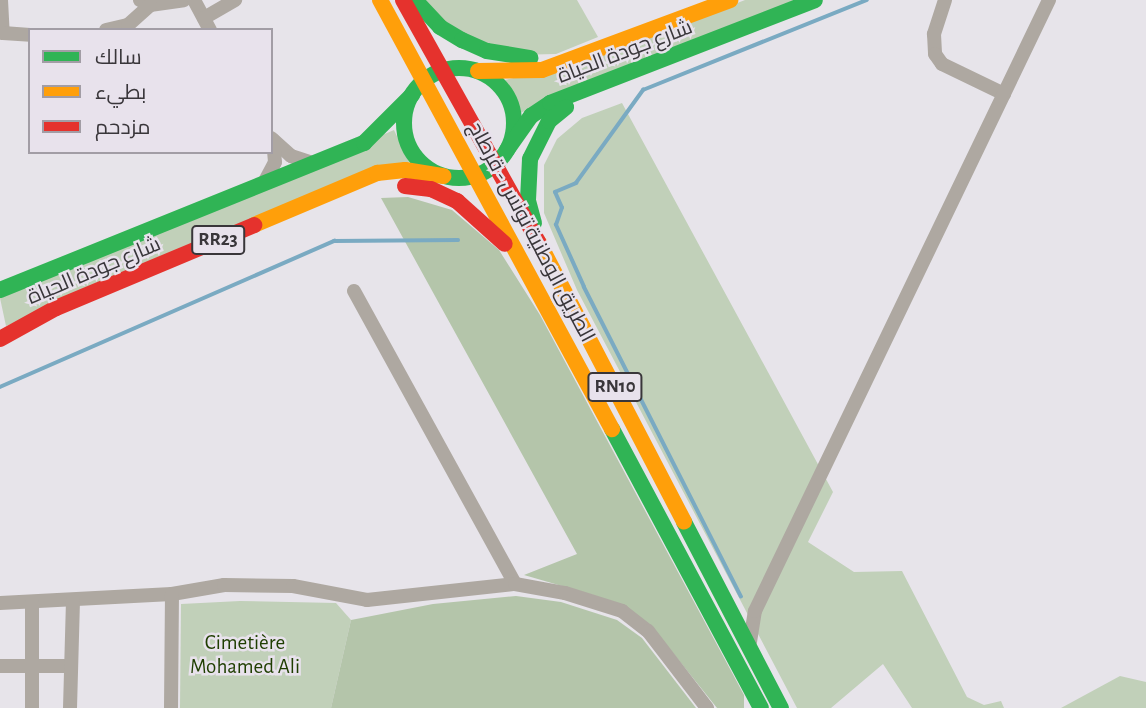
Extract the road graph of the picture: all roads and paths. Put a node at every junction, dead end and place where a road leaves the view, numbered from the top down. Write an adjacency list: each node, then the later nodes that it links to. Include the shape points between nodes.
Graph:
1 (1, 0): 15 (street, via 3,33)
2 (184, 0): 12 (street)
3 (194, 0): 13 (street)
4 (235, 0): 13 (street)
5 (380, 0): 16 (highway, الطريق الوطنية تونس - قرطاج / RN10)
6 (403, 0): 18 (highway, الطريق الوطنية تونس - قرطاج / RN10)
7 (415, 0): 17 (highway, via 440,27 487,51 514,58)
8 (730, 0): 17 (highway, شارع جودة الحياة)
9 (815, 0): 21 (highway, شارع جودة الحياة)
10 (945, 0): 22 (street, via 934,34 935,54 942,64)
11 (1049, 0): 22 (street)
12 (145, 3): 14 (street, via 128,25)
13 (207, 24)
14 (115, 28)
15 (28, 35)
16 (410, 56): 20 (highway, الطريق الوطنية تونس - قرطاج / RN10); 24 (highway)
17 (574, 57): 19 (highway, شارع جودة الحياة, via 542,70)
18 (442, 71): 19 (highway, شارع جودة الحياة); 20 (highway); 29 (highway, الطريق الوطنية تونس - قرطاج / RN10)
19 (475, 71): 27 (highway, via 499,86 510,103 514,124)
20 (425, 80): 23 (highway, شارع جودة الحياة); 30 (highway, الطريق الوطنية تونس - قرطاج / RN10)
21 (586, 92): 27 (highway, شارع جودة الحياة, via 540,109); 34 (highway, via 549,121 530,159 528,200)
22 (1004, 94): 44 (street, via 755,611)
23 (412, 95): 24 (highway, شارع جودة الحياة / RR23); 31 (highway, via 405,119 408,143 428,169)
24 (393, 117): 28 (highway, شارع جودة الحياة / RR23, via 364,143)
25 (273, 140): 28 (street, via 291,156)
26 (273, 147): 32 (street, via 275,162)
27 (507, 150): 29 (highway, شارع جودة الحياة)
28 (314, 163): 32 (highway, شارع جودة الحياة / RR23)
29 (495, 164): 30 (highway, شارع جودة الحياة); 34 (highway, الطريق الوطنية تونس - قرطاج / RN10)
30 (478, 175): 31 (highway, شارع جودة الحياة); 35 (highway, الطريق الوطنية تونس - قرطاج / RN10)
31 (444, 176): 33 (highway, شارع جودة الحياة / RR23, via 405,170 377,173)
32 (263, 184): 36 (highway, شارع جودة الحياة / RR23)
33 (314, 199): 35 (highway, via 387,185 430,190 471,210); 38 (highway, شارع جودة الحياة / RR23, via 56,308)
34 (542, 248): 44 (highway, الطريق الوطنية تونس - قرطاج / RN10)
35 (526, 266): 52 (highway, الطريق الوطنية تونس - قرطاج / RN10)
36 (1, 289)
37 (354, 291): 39 (street)
38 (0, 339)
39 (515, 584): 40 (street, via 368,600 293,586 224,585); 51 (street, via 565,593 622,611 648,631)
40 (172, 594): 41 (street); 50 (street)
41 (74, 600): 42 (street); 47 (street)
42 (32, 602): 43 (street); 46 (street)
43 (0, 603)
44 (750, 646): 53 (highway, الطريق الوطنية تونس - قرطاج / RN10)
45 (0, 666): 46 (street)
46 (32, 666): 47 (street); 48 (street)
47 (71, 666): 49 (street)
48 (32, 708)
49 (70, 708)
50 (170, 708)
51 (707, 708)
52 (761, 708)
53 (780, 708)

